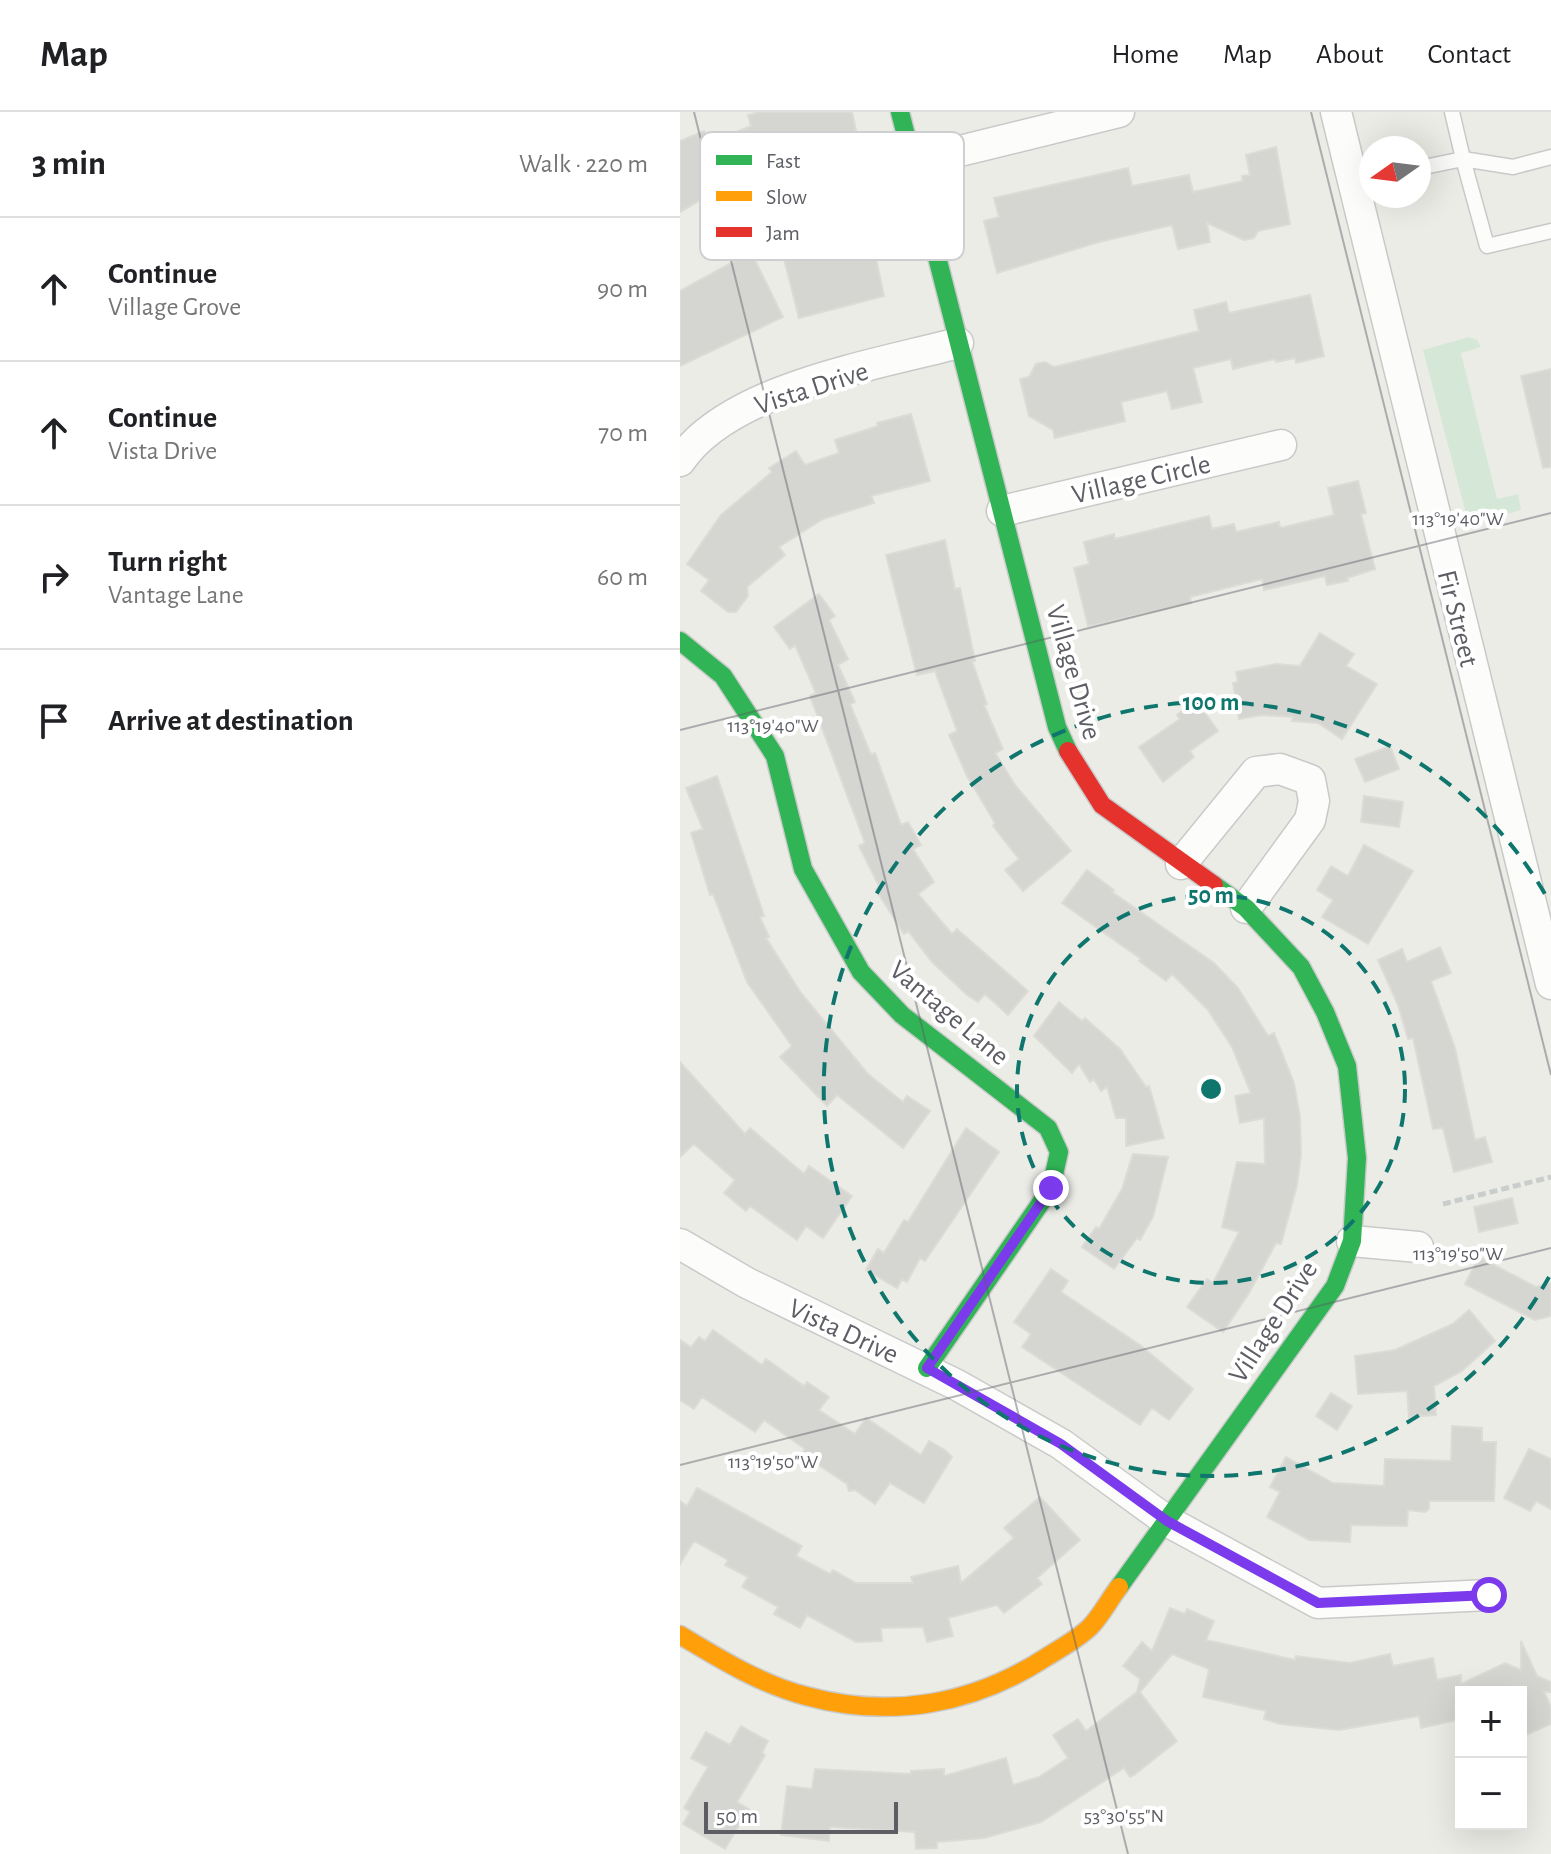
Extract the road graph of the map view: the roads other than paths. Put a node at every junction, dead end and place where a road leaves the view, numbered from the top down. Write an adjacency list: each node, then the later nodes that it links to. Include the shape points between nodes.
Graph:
1 (900, 112): 5 (street, Village Drive)
2 (1119, 112): 6 (street)
3 (1336, 112): 10 (street, Fir Street)
4 (1452, 112): 8 (lane)
5 (904, 132)
6 (964, 150)
7 (1551, 157): 8 (lane, via 1513,167)
8 (1463, 159): 9 (lane); 12 (lane, via 1487,246)
9 (1431, 166)
10 (1359, 170)
11 (1370, 208): 21 (street, Fir Street)
12 (1551, 231)
13 (936, 260): 14 (street, Village Drive)
14 (958, 343): 16 (street, Vista Drive, via 775,394 722,419); 17 (street, Village Drive)
15 (1281, 445): 17 (street, Village Circle)
16 (680, 461)
17 (1002, 511): 19 (street, Village Drive, via 1057,727 1077,770 1102,805)
18 (680, 641): 25 (street, Vantage Lane, via 723,676 775,756 803,869 861,972 902,1015 1048,1128 1059,1152 1051,1188)
19 (1181, 864): 20 (street, Village Drive); 20 (street, via 1256,772 1280,769 1310,780 1310,820)
20 (1246, 908): 22 (street, Village Drive, via 1301,967 1347,1066 1357,1158)
21 (1551, 984)
22 (1352, 1241): 24 (street); 26 (street, Village Drive, via 1335,1286)
23 (680, 1244): 25 (street, Vista Drive, via 816,1318)
24 (1418, 1247)
25 (927, 1368): 26 (street, Vista Drive, via 1061,1444)
26 (1167, 1521): 27 (street, Vista Drive, via 1318,1603); 28 (street, Village Drive, via 1090,1627 1011,1678 937,1705 849,1707 804,1699)
27 (1489, 1595)
28 (684, 1647)

